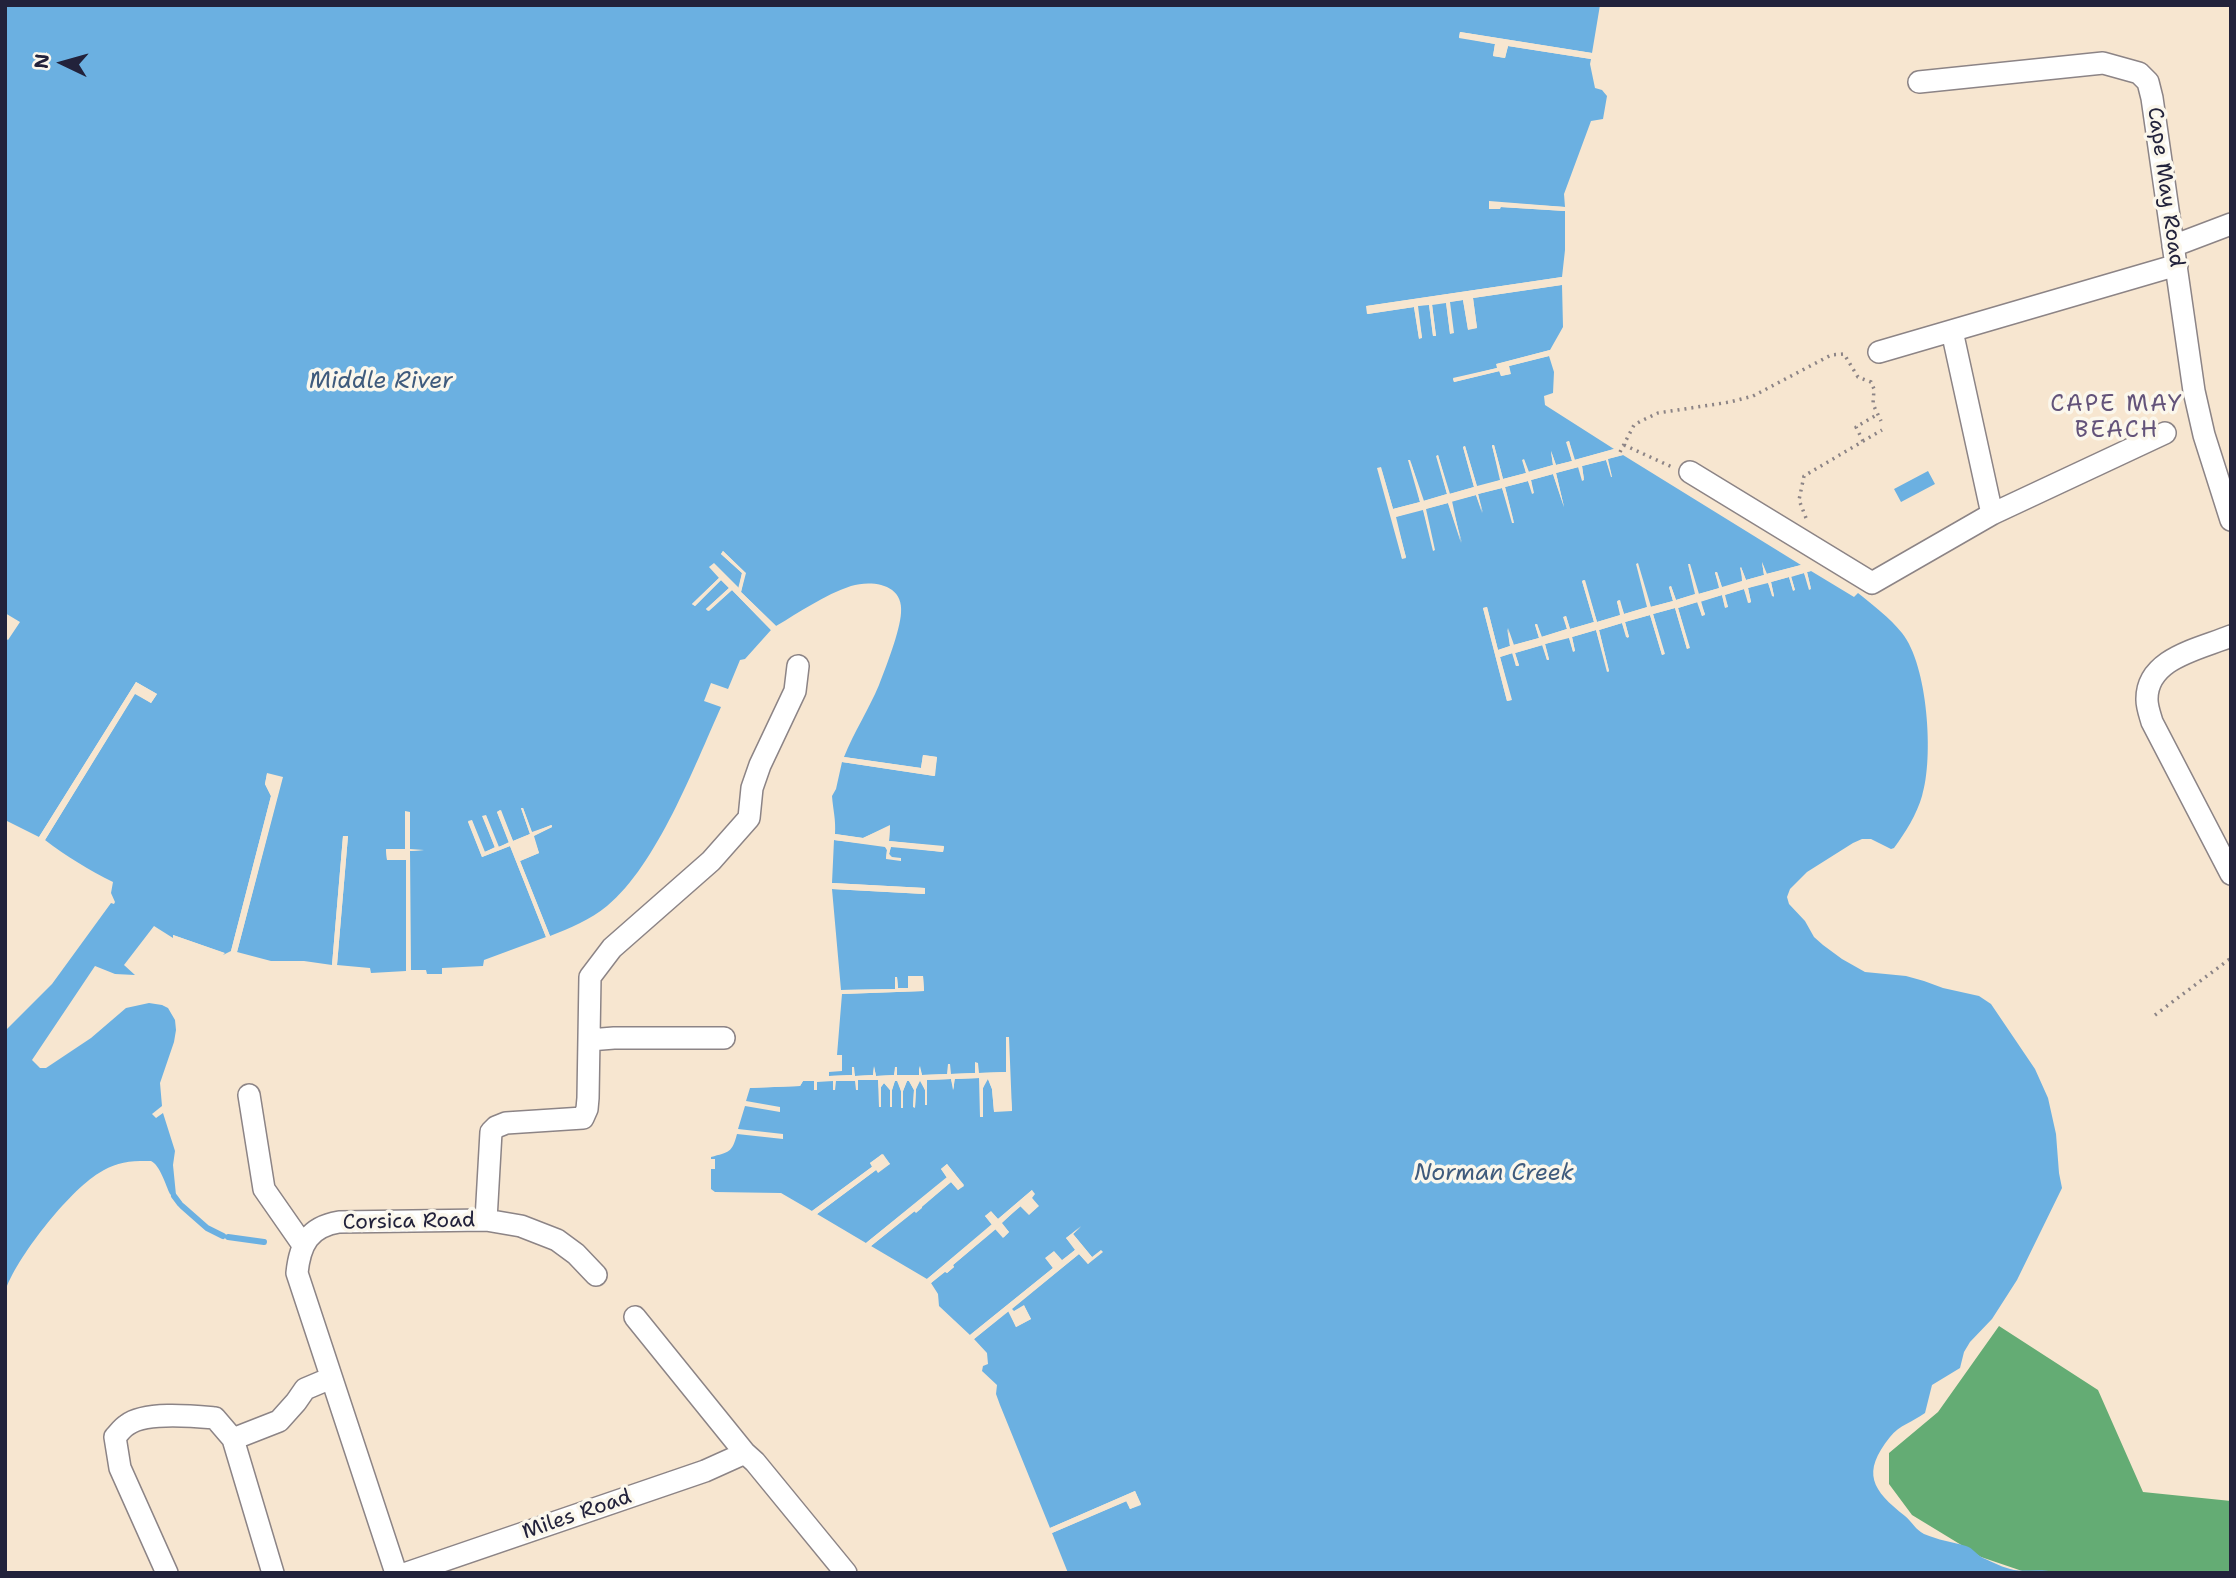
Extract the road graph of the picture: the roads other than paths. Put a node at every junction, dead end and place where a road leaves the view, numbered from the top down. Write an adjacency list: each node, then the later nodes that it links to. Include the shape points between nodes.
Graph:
1 (1919, 82): 3 (street, Cape May Road, via 2103,63 2139,73 2148,82 2152,98)
2 (2231, 224): 3 (street)
3 (2175, 255): 4 (street); 9 (street, Cape May Road, via 2194,391)
4 (1952, 331): 5 (street); 8 (street)
5 (1879, 352)
6 (2165, 433): 8 (street)
7 (1690, 472): 8 (street, via 1872,583)
8 (1992, 514)
9 (2231, 520)
10 (2231, 636): 12 (street, via 2159,668 2149,684 2147,701 2152,722)
11 (798, 666): 14 (street, Corsica Road, via 796,691 752,788 749,818 710,861 601,961 590,977)
12 (2231, 874)
13 (724, 1038): 14 (street)
14 (589, 1040): 16 (street, Corsica Road, via 583,1118 506,1123 491,1132)
15 (249, 1095): 17 (street, via 264,1188)
16 (486, 1220): 17 (street, Corsica Road, via 324,1224); 18 (street, via 521,1226 557,1240)
17 (303, 1245): 20 (street, via 297,1273)
18 (596, 1275)
19 (635, 1317): 22 (street)
20 (331, 1378): 21 (street, via 305,1389 279,1421); 25 (street)
21 (233, 1439): 23 (street, via 215,1418 181,1415 128,1423 115,1437 120,1468); 24 (street)
22 (745, 1453): 26 (street, Miles Road, via 675,1482); 27 (street)
23 (167, 1573)
24 (273, 1573)
25 (396, 1573)
26 (407, 1573)
27 (846, 1573)

